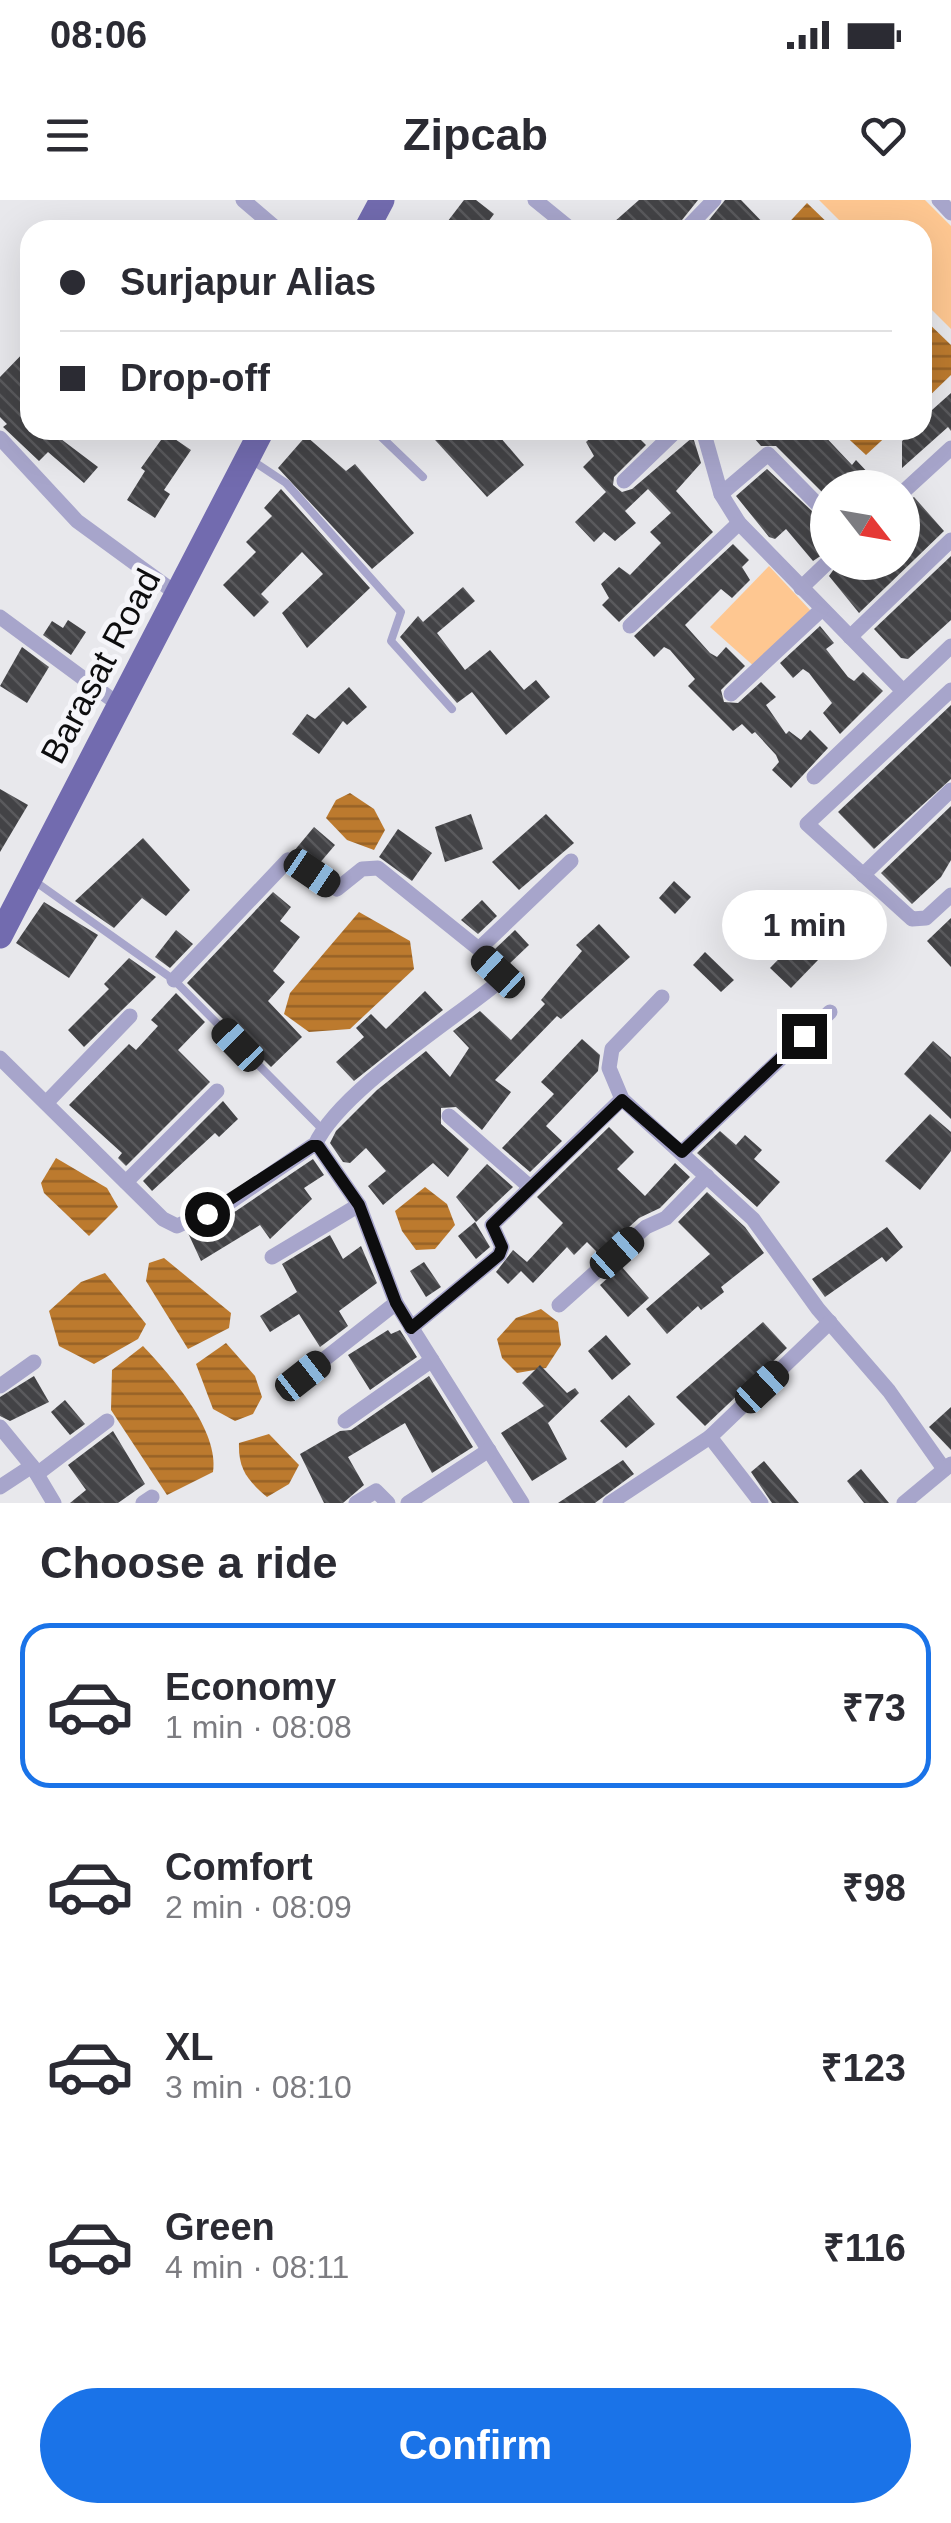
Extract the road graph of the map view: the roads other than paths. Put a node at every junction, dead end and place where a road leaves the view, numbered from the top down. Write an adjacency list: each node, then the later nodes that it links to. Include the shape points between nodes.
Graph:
1 (244, 200): 6 (street)
2 (535, 200): 7 (street)
3 (714, 200): 8 (street)
4 (939, 200): 5 (street)
5 (951, 213)
6 (267, 220)
7 (555, 220)
8 (695, 220)
9 (0, 438): 25 (street, via 77,521)
10 (257, 440): 15 (main road, Barasat Road)
11 (384, 440): 17 (lane)
12 (667, 440): 18 (street)
13 (707, 440): 19 (street)
14 (951, 448): 16 (street)
15 (248, 458): 25 (main road, Barasat Road); 35 (lane, via 286,483 401,612 391,641)
16 (920, 476)
17 (423, 477)
18 (624, 481)
19 (721, 494): 20 (street, via 768,454); 21 (street)
20 (810, 497)
21 (740, 523): 24 (street); 28 (street)
22 (951, 540): 29 (street)
23 (810, 579): 24 (street)
24 (801, 588): 26 (street)
25 (178, 594): 34 (main road, Barasat Road)
26 (821, 610): 29 (street); 33 (street)
27 (0, 617): 34 (street)
28 (630, 626)
29 (850, 637): 32 (street)
30 (951, 646): 32 (street)
31 (951, 690): 39 (street, via 807,824)
32 (903, 691): 36 (street)
33 (731, 694)
34 (118, 704): 40 (main road, Barasat Road)
35 (452, 709)
36 (814, 777)
37 (951, 790): 39 (street)
38 (570, 861): 43 (street)
39 (863, 874): 41 (street, via 919,921)
40 (30, 877): 42 (main road, Barasat Road); 44 (lane)
41 (951, 895)
42 (0, 936)
43 (480, 950): 44 (street, via 378,868 362,869 337,889 288,860); 53 (street, via 498,972 496,985 395,1062)
44 (174, 980): 53 (lane)
45 (662, 997): 50 (street, via 612,1049 609,1068)
46 (830, 1012): 55 (street)
47 (130, 1016): 51 (street)
48 (0, 1058): 51 (street)
49 (217, 1091): 57 (street)
50 (622, 1100): 55 (street); 58 (street)
51 (47, 1102): 57 (street)
52 (450, 1116): 58 (street)
53 (322, 1129): 54 (street)
54 (315, 1145): 57 (street, via 184,1226 169,1224); 59 (street)
55 (682, 1152): 56 (street)
56 (707, 1176): 62 (street); 63 (street, via 753,1220)
57 (126, 1182)
58 (530, 1187): 64 (street, via 492,1225 502,1251)
59 (359, 1205): 60 (street); 61 (street)
60 (272, 1257)
61 (396, 1303): 64 (street); 67 (street)
62 (559, 1306)
63 (830, 1322): 72 (street); 74 (street)
64 (411, 1328): 65 (street)
65 (432, 1360): 70 (street); 73 (street)
66 (34, 1362): 68 (street)
67 (303, 1376)
68 (0, 1386)
69 (108, 1421): 75 (street)
70 (345, 1421)
71 (0, 1427): 75 (street)
72 (710, 1436): 82 (street); 83 (street)
73 (489, 1450): 80 (street); 81 (street)
74 (948, 1466): 84 (street)
75 (35, 1470): 76 (street); 77 (street)
76 (0, 1487)
77 (54, 1503)
78 (356, 1503): 79 (street, via 376,1491)
79 (388, 1503)
80 (408, 1503)
81 (522, 1503)
82 (610, 1503)
83 (761, 1503)
84 (904, 1503)

